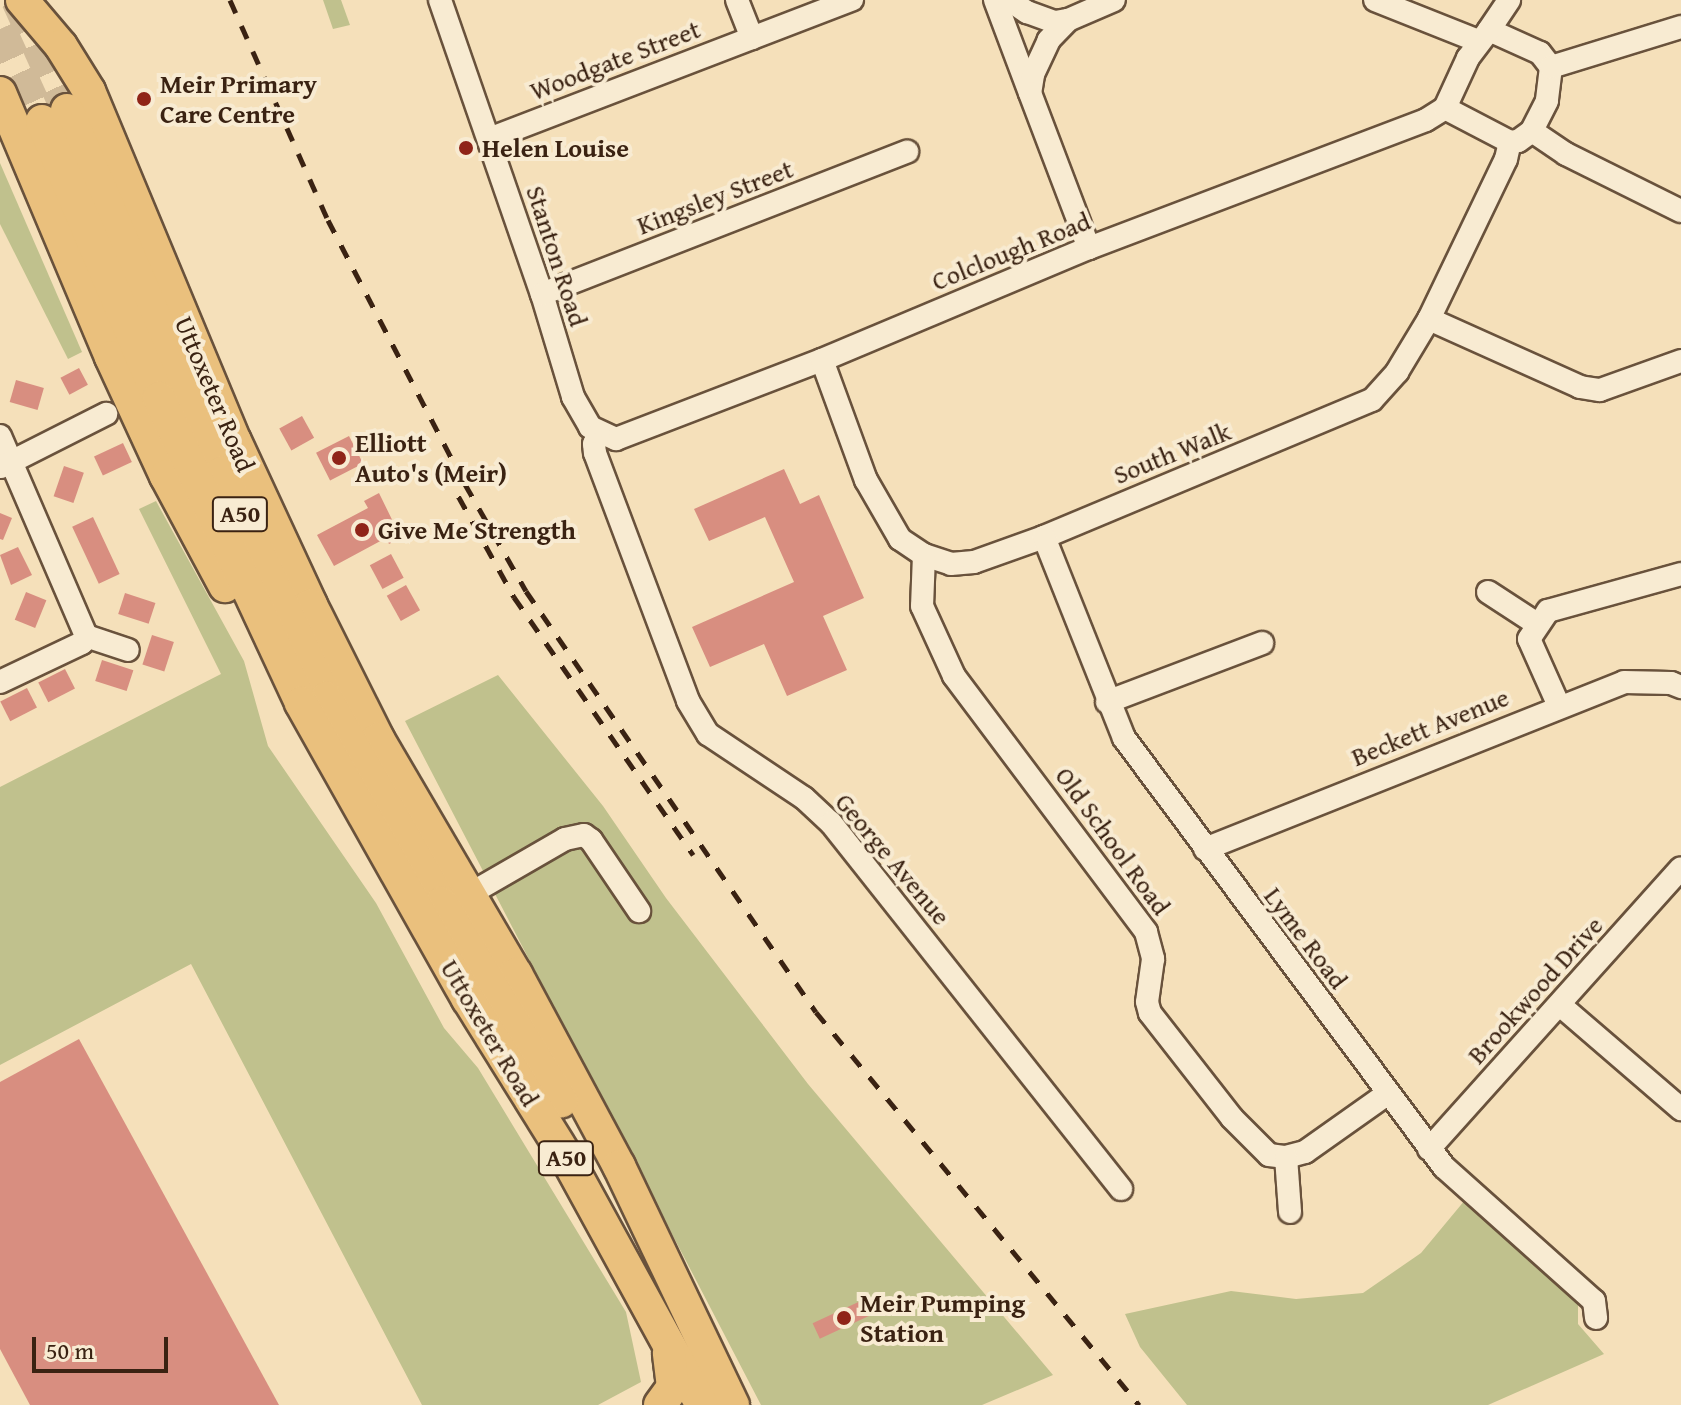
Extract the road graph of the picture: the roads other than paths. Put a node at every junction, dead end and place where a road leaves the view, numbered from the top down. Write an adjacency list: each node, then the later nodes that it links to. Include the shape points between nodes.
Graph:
1 (22, 0): 47 (highway, Uttoxeter Road, via 61,46 89,91 280,542 378,739)
2 (440, 0): 19 (street, Stanton Road)
3 (737, 0): 13 (street)
4 (852, 0): 13 (street, Woodgate Street)
5 (995, 0): 16 (street)
6 (1009, 0): 10 (street, via 1055,22)
7 (1114, 0): 10 (street)
8 (1375, 0): 12 (street)
9 (1509, 0): 12 (street)
10 (1068, 20): 16 (street, via 1040,56)
11 (1681, 27): 14 (street)
12 (1484, 35): 14 (street, via 1540,53); 17 (street)
13 (752, 38): 19 (street, Woodgate Street)
14 (1551, 67): 18 (street, via 1547,101)
15 (0, 93): 43 (highway, via 166,476 266,655)
16 (1030, 93): 23 (street)
17 (1445, 108): 20 (street); 23 (street, Colclough Road, via 1426,120)
18 (1532, 131): 20 (street); 22 (street, via 1566,154)
19 (489, 139): 24 (street, Stanton Road)
20 (1510, 142): 25 (street, South Walk)
21 (907, 152): 24 (street, Kingsley Street)
22 (1681, 211)
23 (1089, 248): 26 (street, Colclough Road)
24 (542, 294): 29 (street, Stanton Road, via 573,397)
25 (1429, 319): 27 (street, via 1580,387 1600,390); 32 (street, South Walk, via 1397,372 1364,405)
26 (822, 360): 29 (street, Colclough Road, via 625,437); 33 (street, South Walk, via 866,480 900,539)
27 (1681, 361)
28 (106, 414): 31 (street)
29 (599, 433): 54 (street, George Avenue, via 595,453 688,701 708,734 804,798 831,823)
30 (0, 436): 31 (street)
31 (7, 464): 37 (street)
32 (1044, 537): 33 (street, South Walk, via 974,562 951,564); 42 (street, Lyme Road)
33 (924, 555): 53 (street, Old School Road, via 922,606 954,676 1146,932 1153,959 1150,1013 1232,1118 1269,1155)
34 (1681, 574): 36 (street, via 1548,611)
35 (1488, 592): 36 (street)
36 (1537, 624): 44 (street, via 1529,639)
37 (86, 636): 39 (street); 40 (street, via 82,643)
38 (1262, 643): 42 (street)
39 (128, 650)
40 (0, 682)
41 (1681, 687): 44 (street, Beckett Avenue, via 1624,682)
42 (1107, 702): 45 (street, Lyme Road, via 1124,738)
43 (301, 703): 56 (highway, A50, via 159,398 55,116 326,698 441,903); 58 (highway, Uttoxeter Road / A50)
44 (1559, 706): 45 (street, Beckett Avenue)
45 (1205, 849): 50 (street, Lyme Road)
46 (1681, 868): 49 (street, Brookwood Drive)
47 (474, 905): 48 (street, via 565,839 584,835); 56 (highway, Uttoxeter Road, via 619,1166)
48 (639, 911)
49 (1560, 1005): 51 (street); 52 (street, Brookwood Drive)
50 (1387, 1094): 52 (street, Lyme Road); 53 (street, via 1305,1152)
51 (1681, 1109)
52 (1429, 1149): 57 (street, Lyme Road, via 1594,1301)
53 (1286, 1157): 55 (street)
54 (1121, 1189)
55 (1290, 1212)
56 (681, 1301): 61 (highway, A50)
57 (1596, 1318)
58 (662, 1329): 59 (highway, via 673,1387); 60 (highway, Uttoxeter Road / A50)
59 (660, 1405)
60 (702, 1405)
61 (733, 1405)

